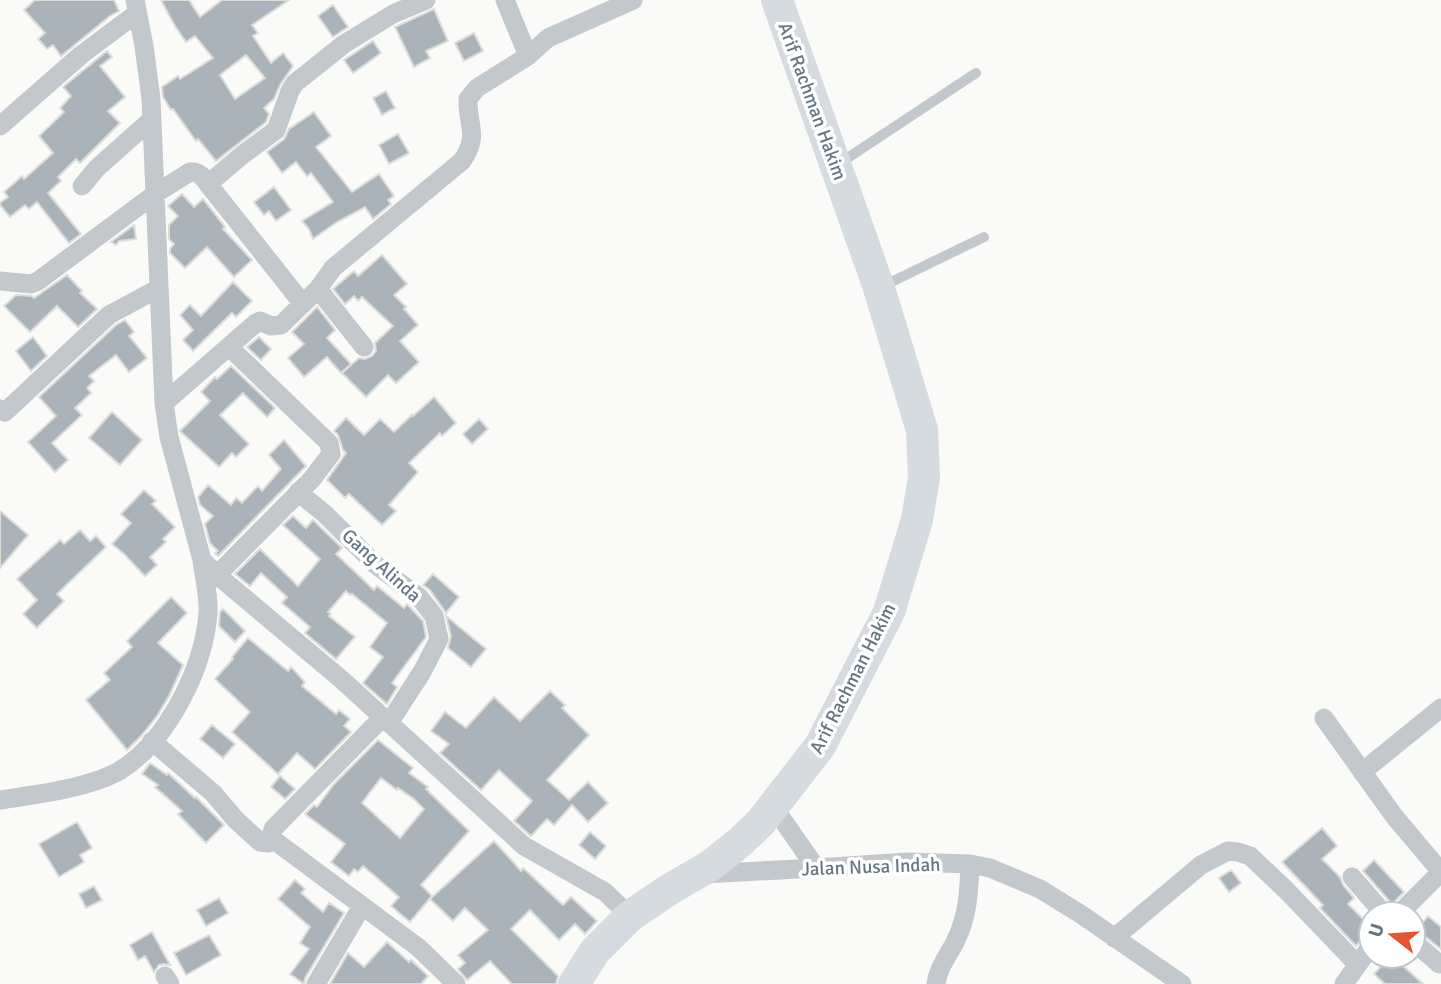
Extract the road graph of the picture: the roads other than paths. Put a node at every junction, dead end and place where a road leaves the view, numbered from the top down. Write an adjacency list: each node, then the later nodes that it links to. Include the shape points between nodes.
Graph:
1 (426, 0): 11 (street, via 344,44 295,83 276,130)
2 (505, 0): 6 (street)
3 (633, 0): 6 (street, via 548,38)
4 (777, 0): 10 (main road, Arif Rachman Hakim)
5 (139, 5): 8 (street); 9 (street)
6 (528, 56): 18 (street, via 470,94 472,137 463,161 333,268)
7 (976, 73): 10 (lane)
8 (151, 120): 12 (street); 13 (street)
9 (0, 126)
10 (836, 166): 17 (main road, Arif Rachman Hakim)
11 (208, 184): 13 (street, via 198,173 190,172); 19 (street)
12 (82, 186)
13 (155, 194): 15 (street, via 38,281); 16 (street)
14 (984, 237): 17 (lane)
15 (0, 282)
16 (159, 288): 22 (street); 23 (street, via 109,315 5,412)
17 (879, 288): 32 (main road, Arif Rachman Hakim, via 922,430 924,477 917,520 876,637 820,746)
18 (318, 289): 19 (street); 21 (street)
19 (303, 304): 20 (street, via 281,326 260,321)
20 (229, 347): 22 (street); 24 (street, via 329,443 328,459)
21 (364, 347)
22 (164, 403): 25 (street, via 169,437)
23 (0, 409)
24 (298, 492): 25 (street); 28 (street, Gang Alinda, via 376,565 419,597 434,616 439,639 422,672)
25 (208, 571): 28 (street); 29 (street, via 204,639 190,684)
26 (1441, 708): 30 (street)
27 (1324, 718): 30 (street)
28 (386, 720): 33 (street, Gang Alinda, via 273,829); 42 (street, via 523,846 605,892)
29 (152, 741): 31 (street, via 119,770 96,781); 33 (street, via 214,793 260,842)
30 (1362, 772): 36 (street)
31 (0, 800)
32 (773, 806): 35 (street); 37 (main road, Arif Rachman Hakim, via 740,842)
33 (274, 841): 41 (street)
34 (970, 864): 35 (street, Jalan Nusa Indah, via 908,862); 43 (street, Jalan Nusa Indah, via 989,867 1040,889); 50 (street, via 964,918)
35 (816, 868): 37 (street, Jalan Nusa Indah)
36 (1441, 872): 40 (street)
37 (695, 874): 42 (main road, Arif Rachman Hakim)
38 (1352, 877): 39 (street)
39 (1372, 900)
40 (1413, 900)
41 (362, 906): 47 (street); 48 (street, via 419,948)
42 (630, 916): 49 (main road, Arif Rachman Hakim, via 595,951)
43 (1114, 938): 45 (street, via 1201,865 1216,855 1238,852 1250,856); 51 (street, Jalan Nusa Indah)
44 (1427, 953): 46 (street)
45 (1357, 964): 52 (street)
46 (1439, 964)
47 (316, 984)
48 (456, 984)
49 (574, 984)
50 (936, 984)
51 (1182, 984)
52 (1344, 984)

